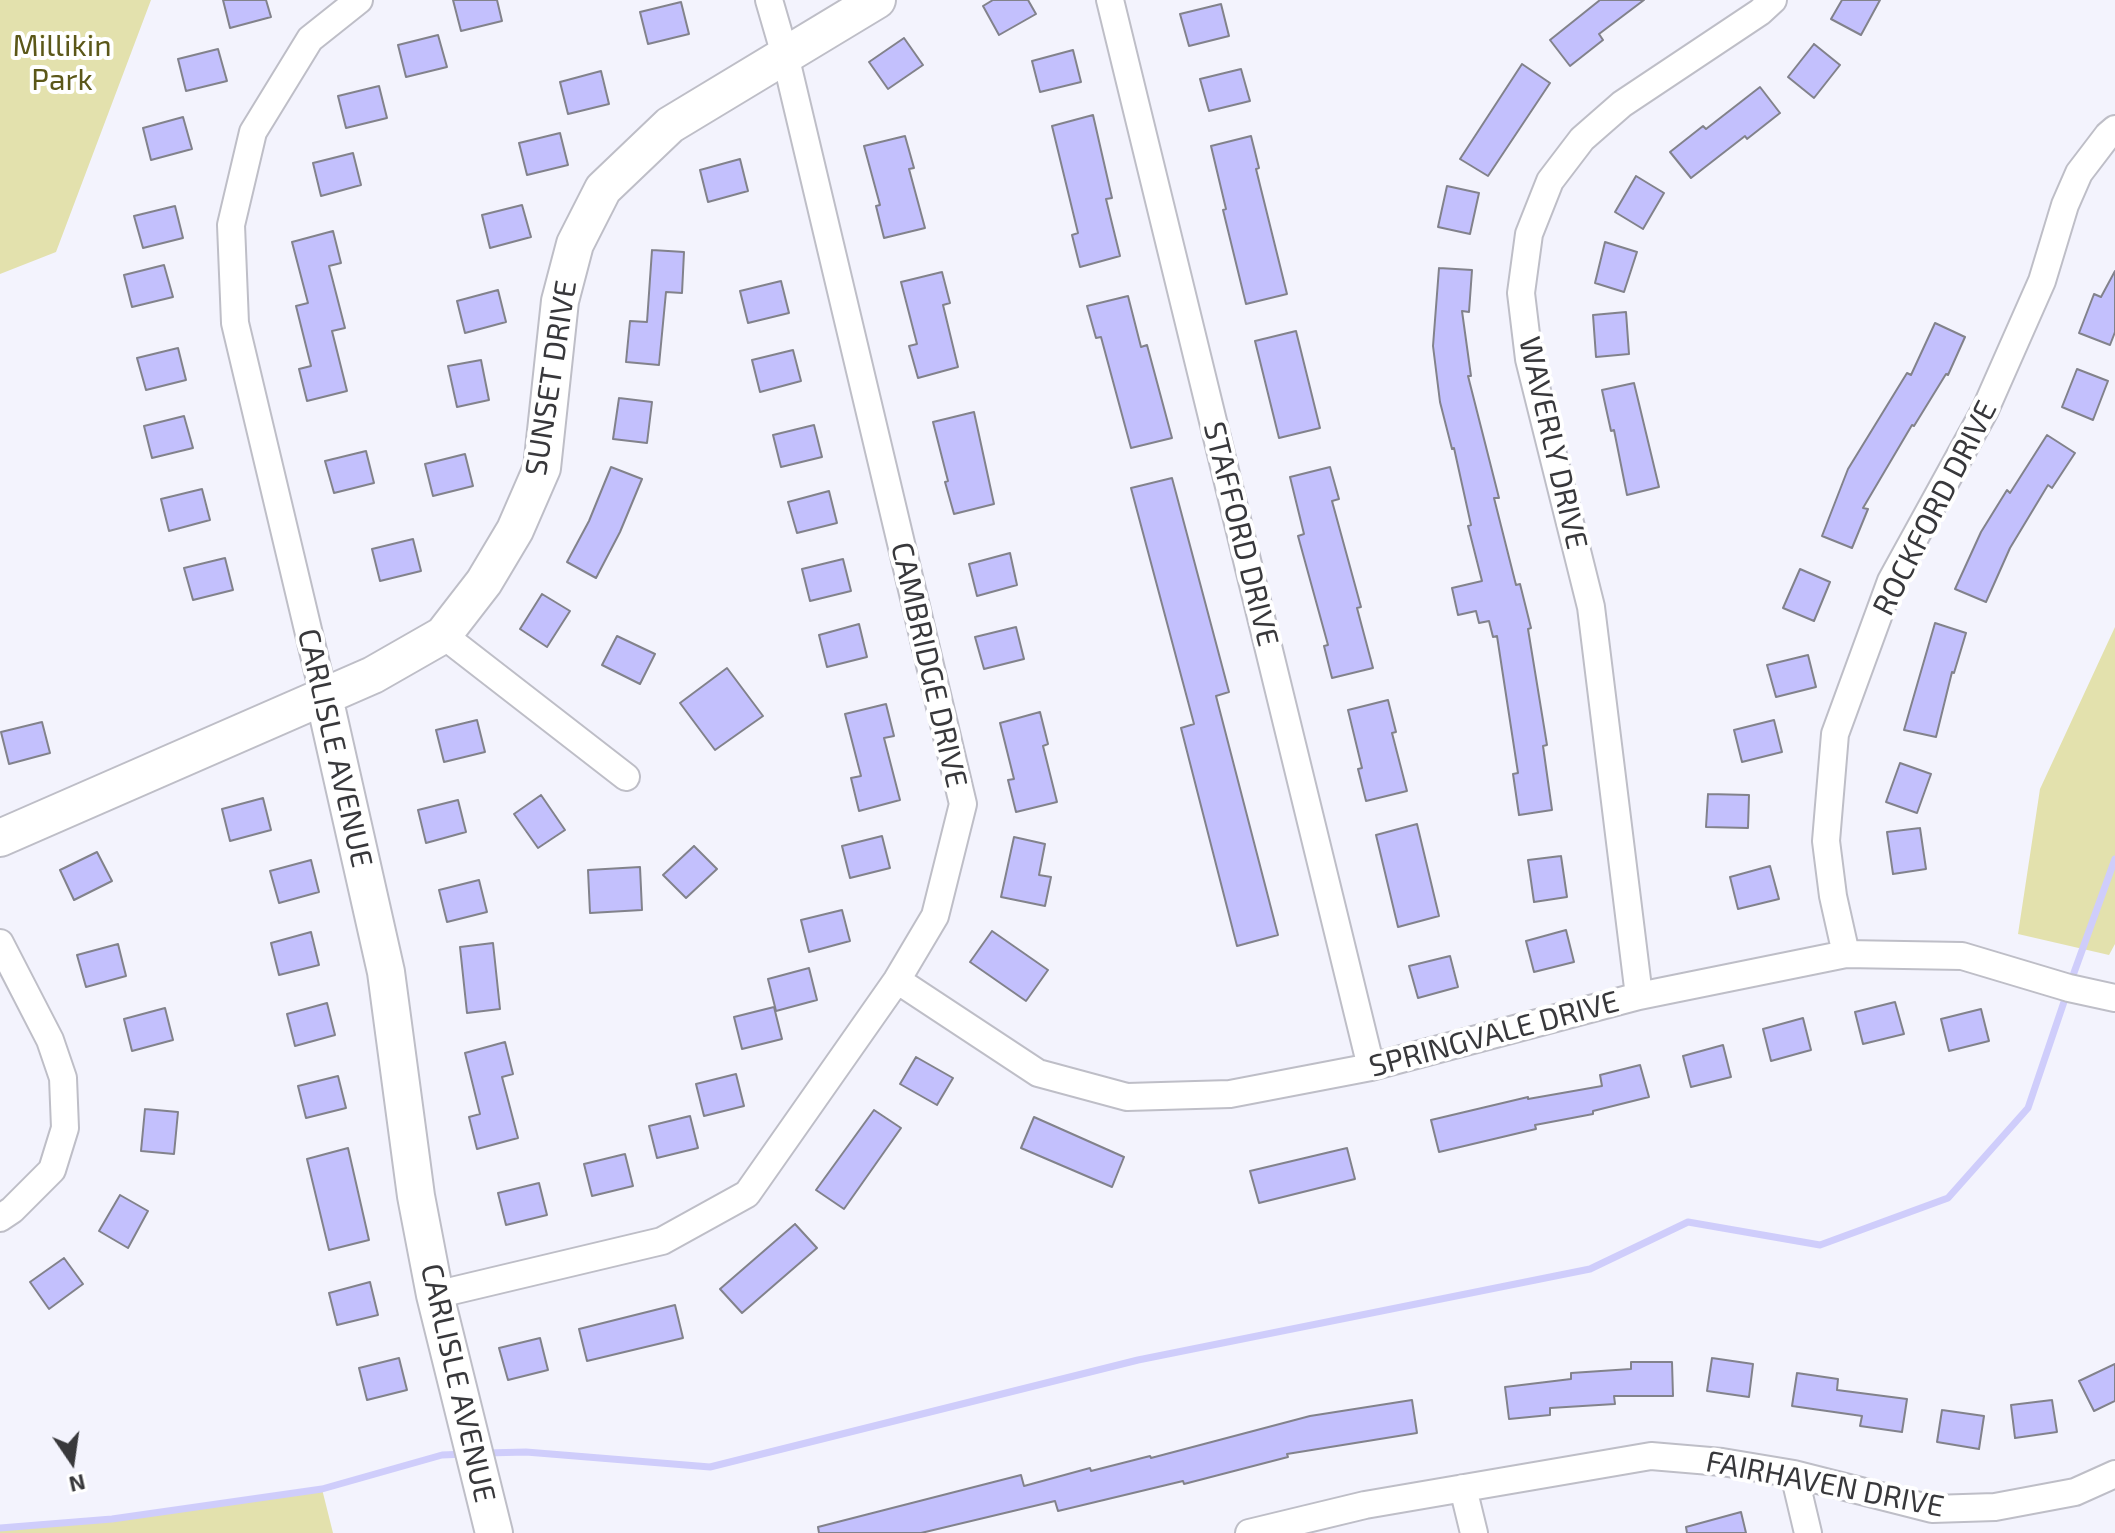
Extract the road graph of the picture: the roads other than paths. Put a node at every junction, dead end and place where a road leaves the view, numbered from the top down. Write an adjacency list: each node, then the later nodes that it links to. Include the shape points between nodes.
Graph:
1 (359, 0): 9 (street, CARLISLE AVENUE, via 310,39 253,132 231,225 235,323)
2 (769, 0): 6 (street, CAMBRIDGE DRIVE)
3 (877, 0): 6 (street, SUNSET DRIVE)
4 (1110, 0): 17 (street, STAFFORD DRIVE)
5 (1773, 0): 15 (street, WAVERLY DRIVE, via 1622,104 1582,139 1550,181 1529,234 1525,263 1521,293 1529,359 1591,607)
6 (785, 55): 8 (street, SUNSET DRIVE, via 670,125 603,189 575,244 560,301 542,468 515,530); 14 (street, CAMBRIDGE DRIVE, via 963,804 935,916)
7 (2115, 129): 13 (street, ROCKFORD DRIVE, via 2079,173 2042,281 1985,410 1891,581 1835,734 1826,841)
8 (443, 635): 9 (street, SUNSET DRIVE); 10 (street)
9 (324, 697): 11 (street, SUNSET DRIVE); 19 (street, CARLISLE AVENUE, via 386,972)
10 (626, 777)
11 (0, 838)
12 (0, 943): 18 (street, via 50,1040 63,1078 65,1128 52,1170)
13 (1846, 954): 15 (street, SPRINGVALE DRIVE); 16 (street, SPRINGVALE DRIVE, via 1962,956)
14 (897, 980): 17 (street, SPRINGVALE DRIVE, via 1038,1073 1127,1097 1230,1094); 19 (street, CAMBRIDGE DRIVE, via 747,1194 662,1241)
15 (1639, 996): 17 (street, SPRINGVALE DRIVE)
16 (2115, 998)
17 (1371, 1067)
18 (0, 1218)
19 (435, 1295): 23 (street, CARLISLE AVENUE)
20 (1794, 1474): 21 (street, FAIRHAVEN DRIVE, via 1932,1509 1995,1507 2075,1492); 22 (street, FAIRHAVEN DRIVE, via 1651,1456); 26 (street)
21 (2115, 1474)
22 (1463, 1488): 24 (street, FAIRHAVEN DRIVE); 25 (street)
23 (494, 1533)
24 (1249, 1533)
25 (1474, 1533)
26 (1808, 1533)

